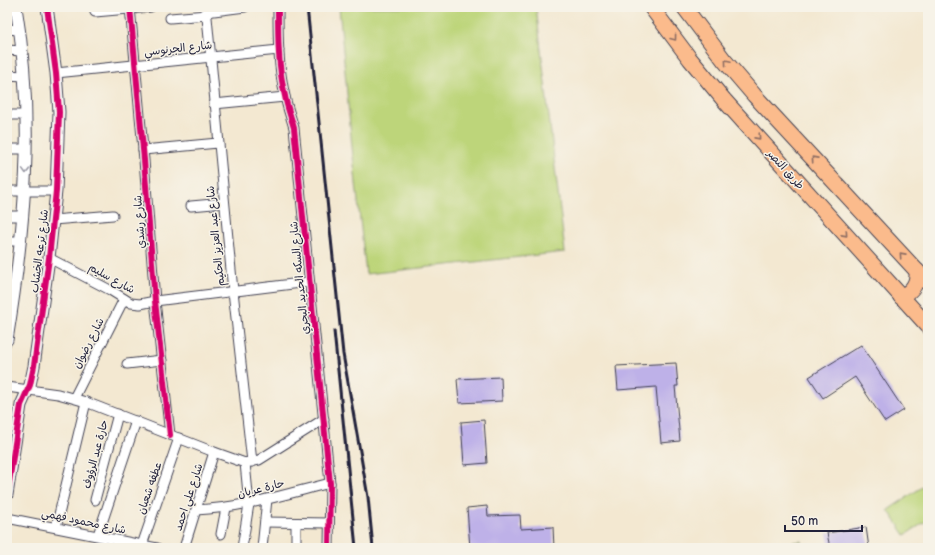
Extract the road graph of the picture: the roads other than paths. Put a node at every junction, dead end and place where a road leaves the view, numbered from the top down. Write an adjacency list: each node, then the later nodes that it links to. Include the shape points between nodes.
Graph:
1 (16, 7): 13 (street, شارع ترعه الخشاب)
2 (47, 7): 19 (street, شارع ترعه الخشاب)
3 (151, 7): 8 (street)
4 (245, 7): 9 (street)
5 (278, 7): 15 (street, شارع السكه الحديد البحري)
6 (651, 7): 47 (highway, طريق النصر, one-way to 47, via 724,100)
7 (684, 7): 42 (highway, one-way to 7, via 754,95)
8 (130, 8): 10 (street); 18 (street, شارع رشدي)
9 (206, 11): 11 (street); 17 (street, شارع عبد العزيز الحكيم)
10 (95, 12)
11 (170, 18)
12 (7, 29): 13 (street)
13 (19, 30): 16 (street, شارع ترعه الخشاب)
14 (7, 50): 16 (street)
15 (279, 50): 17 (street, شارع الجرنوسي); 22 (street, شارع السكه الحديد البحري)
16 (22, 51): 21 (street, شارع ترعه الخشاب)
17 (210, 57): 18 (street, شارع الجرنوسي); 23 (street, شارع عبد العزيز الحكيم)
18 (136, 65): 19 (street, شارع الجرنوسي); 29 (street, شارع رشدي)
19 (56, 72): 32 (street, شارع ترعه الخشاب, via 59,112)
20 (7, 76): 21 (street)
21 (24, 76): 25 (street, شارع ترعه الخشاب)
22 (285, 97): 23 (street); 43 (street, شارع السكه الحديد البحري, via 294,128)
23 (214, 104): 26 (street, شارع عبد العزيز الحكيم)
24 (7, 115): 25 (street)
25 (26, 115): 28 (street, شارع ترعه الخشاب)
26 (218, 143): 29 (street); 33 (street, شارع عبد العزيز الحكيم)
27 (7, 149): 28 (street)
28 (26, 149): 31 (street, شارع ترعه الخشاب, one-way to 31)
29 (143, 150): 49 (street, شارع رشدي)
30 (7, 191): 31 (street)
31 (25, 191): 32 (street); 37 (street, شارع ترعه الخشاب)
32 (56, 191): 38 (street, شارع ترعه الخشاب)
33 (224, 203): 34 (street); 46 (street, شارع عبد العزيز الحكيم)
34 (191, 206)
35 (113, 215): 38 (street)
36 (7, 216): 37 (street)
37 (23, 216): 40 (street, شارع ترعه الخشاب)
38 (53, 220): 41 (street, شارع ترعه الخشاب)
39 (7, 241): 40 (street)
40 (21, 241): 45 (street, شارع ترعه الخشاب)
41 (49, 258): 48 (street, شارع سليم); 55 (street, شارع ترعه الخشاب, via 34,366)
42 (917, 271): 44 (highway); 47 (highway, via 914,287)
43 (309, 282): 46 (street, شارع سليم); 59 (street, شارع السكه الحديد البحري)
44 (928, 283)
45 (11, 285): 51 (street, شارع ترعه الخشاب)
46 (233, 291): 49 (street, شارع سليم); 63 (street, شارع عبد العزيز الحكيم)
47 (901, 298): 50 (highway, طريق النصر)
48 (124, 299): 49 (street, شارع سليم, via 131,304); 56 (street, شارع رضوان)
49 (155, 300): 52 (street, شارع رشدي)
50 (928, 326)
51 (7, 336)
52 (162, 360): 53 (street); 61 (street, شارع رشدي)
53 (127, 364)
54 (7, 387): 55 (street)
55 (28, 390): 56 (street); 65 (street, شارع ترعه الخشاب, via 21,406)
56 (74, 398): 57 (street)
57 (86, 402): 58 (street); 75 (street)
58 (118, 414): 60 (street); 67 (street, حارة عبد الرؤوف)
59 (324, 419): 63 (street, via 259,460); 64 (street, شارع السكه الحديد البحري)
60 (136, 422): 61 (street); 77 (street)
61 (175, 437): 62 (street); 79 (street, عطفه شعبان)
62 (214, 452): 63 (street); 70 (street, شارع علي احمد)
63 (249, 462): 68 (street, شارع عبد العزيز الحكيم)
64 (330, 483): 66 (street, حارة عريان); 73 (street, شارع السكه الحديد البحري)
65 (7, 495)
66 (267, 499): 68 (street, حارة عريان); 72 (street)
67 (94, 500)
68 (249, 504): 69 (street, حارة عريان); 83 (street, شارع عبد العزيز الحكيم)
69 (226, 508): 70 (street, حارة عريان); 76 (street)
70 (196, 510): 82 (street, شارع علي احمد)
71 (7, 518): 75 (street, شارع محمود فهمي)
72 (265, 522): 74 (street); 84 (street)
73 (329, 522): 74 (street); 86 (street, شارع السكه الحديد البحري)
74 (296, 523): 85 (street)
75 (56, 527): 77 (street, شارع محمود فهمي)
76 (221, 534)
77 (98, 535): 78 (street, شارع محمود فهمي)
78 (111, 538): 79 (street, شارع محمود فهمي); 80 (street)
79 (142, 545): 81 (street, شارع محمود فهمي)
80 (108, 548)
81 (156, 548)
82 (184, 548)
83 (242, 548)
84 (262, 548)
85 (296, 548)
86 (329, 548)

